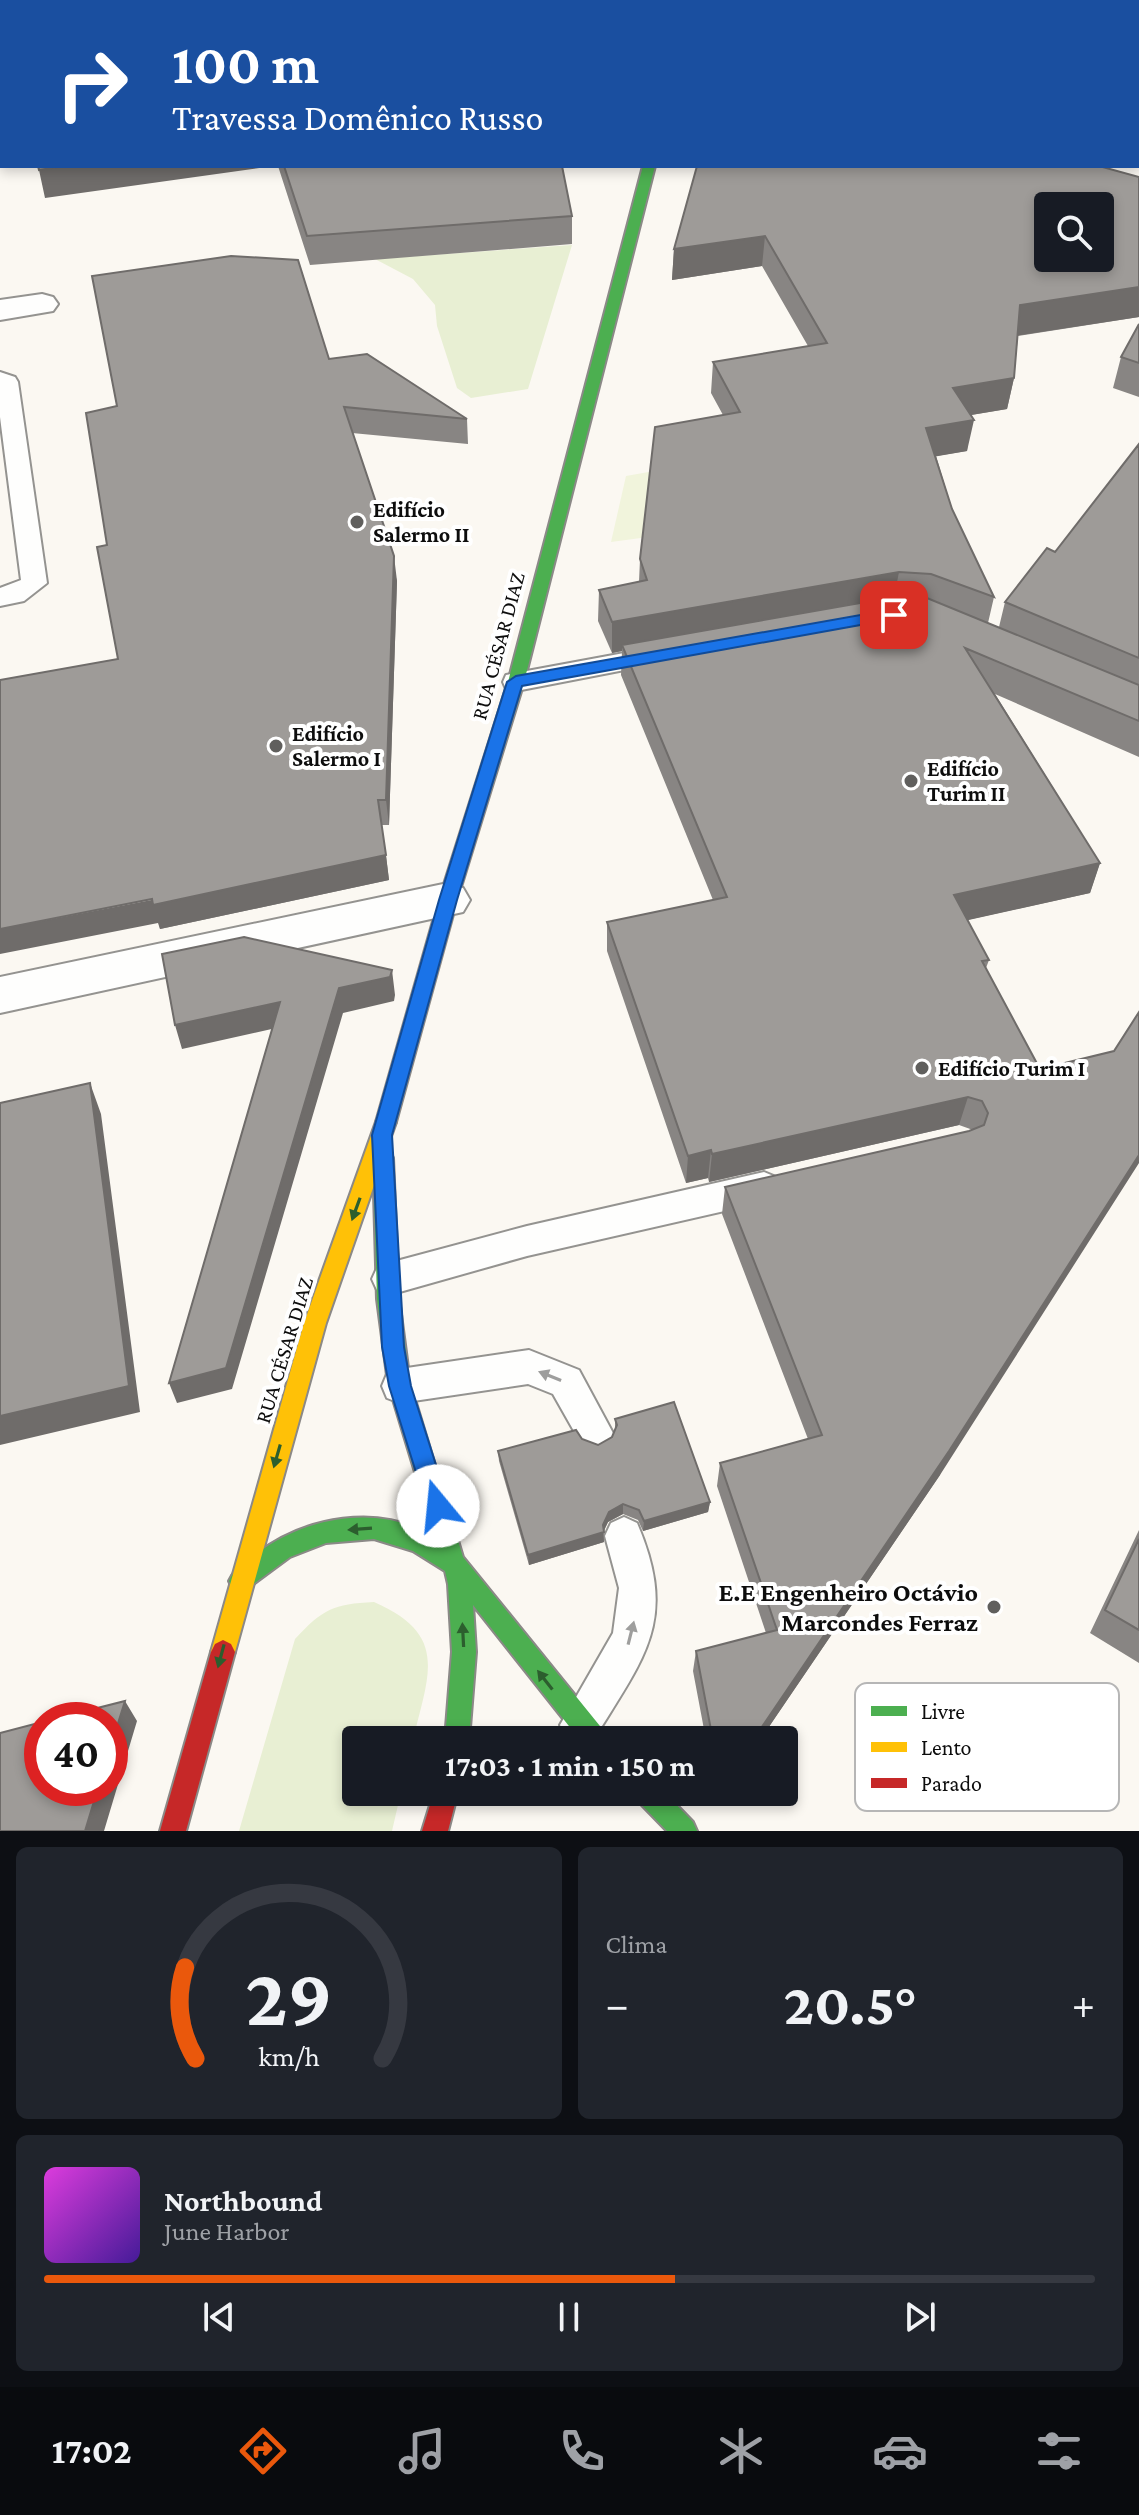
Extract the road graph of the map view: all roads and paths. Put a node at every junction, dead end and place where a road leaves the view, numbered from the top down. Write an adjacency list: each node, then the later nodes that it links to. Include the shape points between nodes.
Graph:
1 (648, 168): 7 (street, RUA CÉSAR DIAZ)
2 (42, 304): 3 (street)
3 (0, 310)
4 (0, 379): 5 (lane, via 7,382 34,583)
5 (0, 597)
6 (686, 651): 7 (lane)
7 (516, 682): 8 (street, RUA CÉSAR DIAZ)
8 (448, 900): 9 (street); 10 (street, RUA CÉSAR DIAZ)
9 (0, 995)
10 (382, 1135): 12 (street, RUA CÉSAR DIAZ); 17 (street, RUA CÉSAR DIAZ, one-way to 17, via 315,1323)
11 (790, 1181): 12 (lane, via 527,1241)
12 (389, 1279): 13 (street, RUA CÉSAR DIAZ)
13 (400, 1386): 14 (lane, one-way to 13, via 566,1382 529,1367); 16 (street, RUA CÉSAR DIAZ)
14 (596, 1435)
15 (624, 1536): 20 (lane, one-way to 15, via 632,1639 638,1588)
16 (457, 1566): 17 (street, one-way to 17, via 419,1541 374,1528 326,1532 282,1549); 18 (street, one-way to 16, via 463,1635); 19 (street, one-way to 16)
17 (241, 1581): 23 (street, RUA CÉSAR DIAZ, one-way to 23)
18 (460, 1726)
19 (583, 1726)
20 (591, 1726)
21 (442, 1806): 24 (street)
22 (660, 1806): 25 (street)
23 (173, 1831)
24 (435, 1831)
25 (684, 1831)

